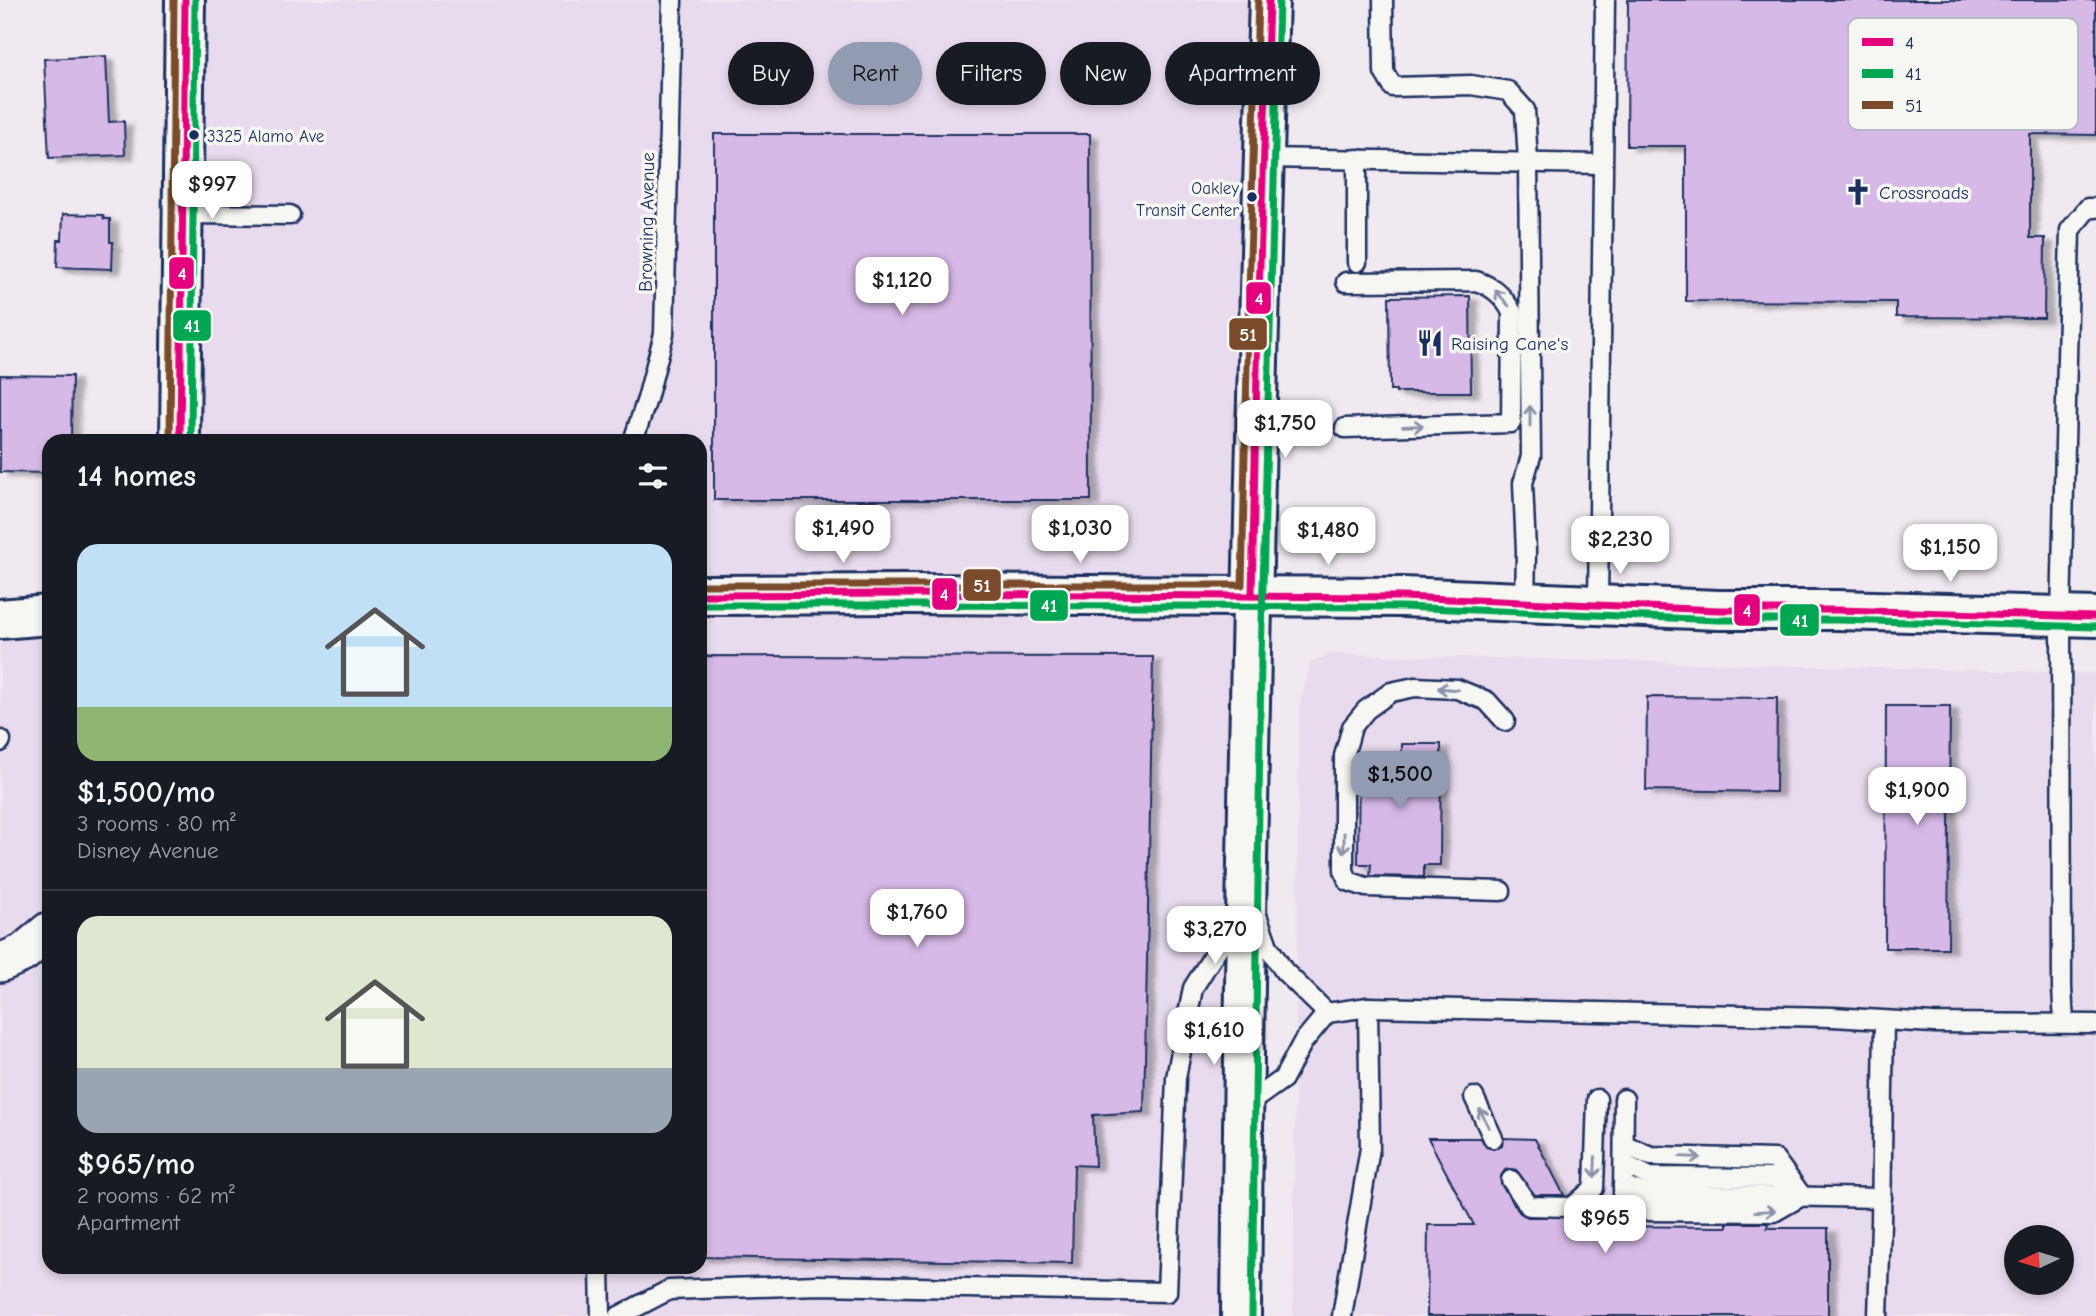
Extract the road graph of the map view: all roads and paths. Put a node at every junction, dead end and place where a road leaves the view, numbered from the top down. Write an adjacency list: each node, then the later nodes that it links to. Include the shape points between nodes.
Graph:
1 (185, 0): 11 (street)
2 (672, 0): 17 (lane, Browning Avenue, via 664,334)
3 (1269, 0): 6 (street)
4 (1383, 0): 8 (lane, via 1384,72 1393,88 1471,85 1508,91 1525,110)
5 (1605, 0): 9 (lane)
6 (1264, 158): 7 (lane); 19 (street)
7 (1357, 159): 8 (lane); 13 (lane)
8 (1528, 162): 9 (lane); 20 (lane, one-way to 8, via 1523,483 1531,456)
9 (1602, 163): 21 (lane)
10 (2096, 208): 23 (lane, via 2088,208 2070,230)
11 (183, 214): 12 (lane); 16 (street)
12 (290, 215)
13 (1357, 262)
14 (1346, 282): 15 (lane, one-way to 14, via 1511,424 1512,326 1505,298 1476,281)
15 (1345, 428)
16 (180, 434)
17 (634, 434)
18 (707, 595): 19 (street)
19 (1252, 596): 20 (street); 27 (street)
20 (1525, 602): 21 (street)
21 (1598, 604): 23 (street)
22 (42, 616): 24 (street)
23 (2079, 617): 33 (lane)
24 (0, 619)
25 (1505, 721): 26 (lane, one-way to 26, via 1487,702 1457,689 1403,689 1366,710 1352,727 1344,756 1344,870 1348,881 1366,887)
26 (1501, 891)
27 (1245, 895): 31 (lane, via 1284,971); 38 (street); 47 (lane, via 1193,988 1176,1078 1167,1292 818,1285 669,1290)
28 (42, 937): 29 (street, via 23,953)
29 (0, 962)
30 (1368, 1007): 31 (lane); 32 (lane); 49 (lane, via 1370,1148)
31 (1327, 1013): 38 (lane, via 1303,1042 1283,1079)
32 (1884, 1021): 33 (lane); 44 (lane)
33 (2064, 1023): 34 (lane)
34 (2096, 1024)
35 (1474, 1097): 39 (lane, one-way to 35)
36 (1597, 1099): 42 (lane, one-way to 42, via 1594,1188 1572,1208 1529,1206)
37 (1624, 1099): 40 (lane)
38 (1243, 1107): 48 (street)
39 (1493, 1138)
40 (1624, 1145): 41 (lane); 43 (lane, one-way to 43, via 1651,1156 1775,1159)
41 (1624, 1164): 43 (lane, via 1650,1177 1774,1178); 43 (lane, one-way to 43, via 1623,1186 1647,1194)
42 (1511, 1180)
43 (1802, 1196): 44 (lane)
44 (1882, 1198): 50 (lane)
45 (600, 1274): 46 (lane)
46 (601, 1316)
47 (619, 1316)
48 (1241, 1316)
49 (1342, 1316)
50 (1878, 1316)

